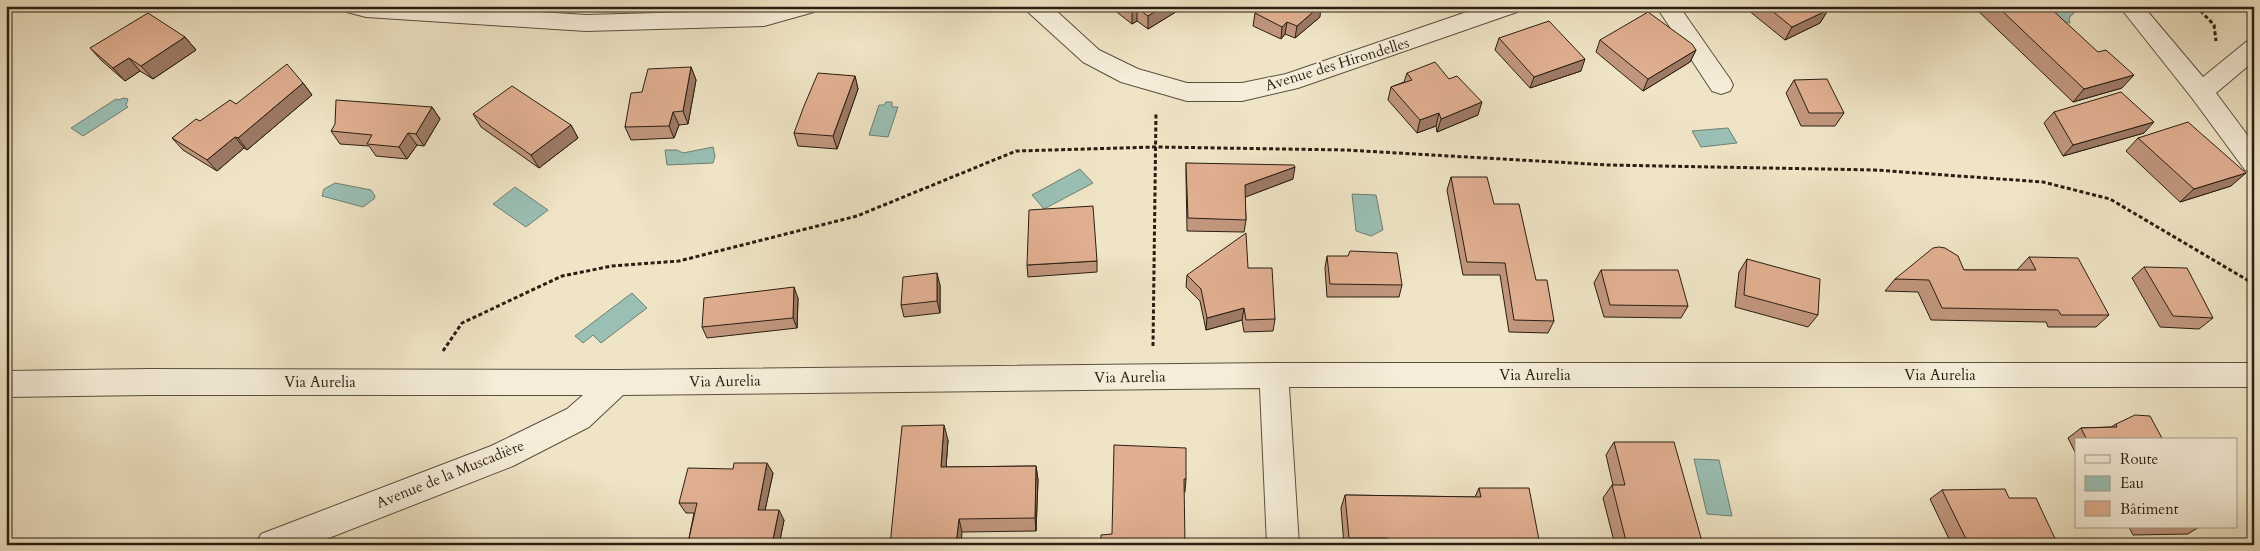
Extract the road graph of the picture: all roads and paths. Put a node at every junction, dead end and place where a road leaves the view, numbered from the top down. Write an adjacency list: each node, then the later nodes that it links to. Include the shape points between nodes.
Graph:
1 (356, 6): 2 (street, via 586,23 764,18)
2 (806, 6)
3 (1036, 6): 10 (street, Avenue des Hirondelles, via 1091,56 1130,76)
4 (1509, 6): 10 (street, Avenue des Hirondelles, via 1265,88 1242,92 1187,92)
5 (1667, 6): 11 (street)
6 (2130, 6): 12 (street)
7 (2196, 6): 9 (path, via 2214,25)
8 (2254, 48): 9 (street)
9 (2226, 70): 12 (street)
10 (1157, 85): 13 (path)
11 (1721, 85)
12 (2201, 92): 14 (street)
13 (1156, 147): 15 (path, via 1346,150 1607,165 1875,170 2042,182 2110,199); 18 (path); 19 (path, via 1016,152 857,216 679,260 612,266 562,276 462,323)
14 (2254, 163)
15 (2254, 284)
16 (2254, 374): 17 (street, Via Aurelia)
17 (1274, 375): 18 (street, Via Aurelia); 23 (street)
18 (1152, 377): 20 (street, Via Aurelia)
19 (421, 382): 20 (street, Via Aurelia); 21 (street, Via Aurelia)
20 (617, 383): 22 (street, Avenue de la Muscadière, via 578,418 502,456)
21 (6, 384)
22 (272, 545)
23 (1282, 545)

